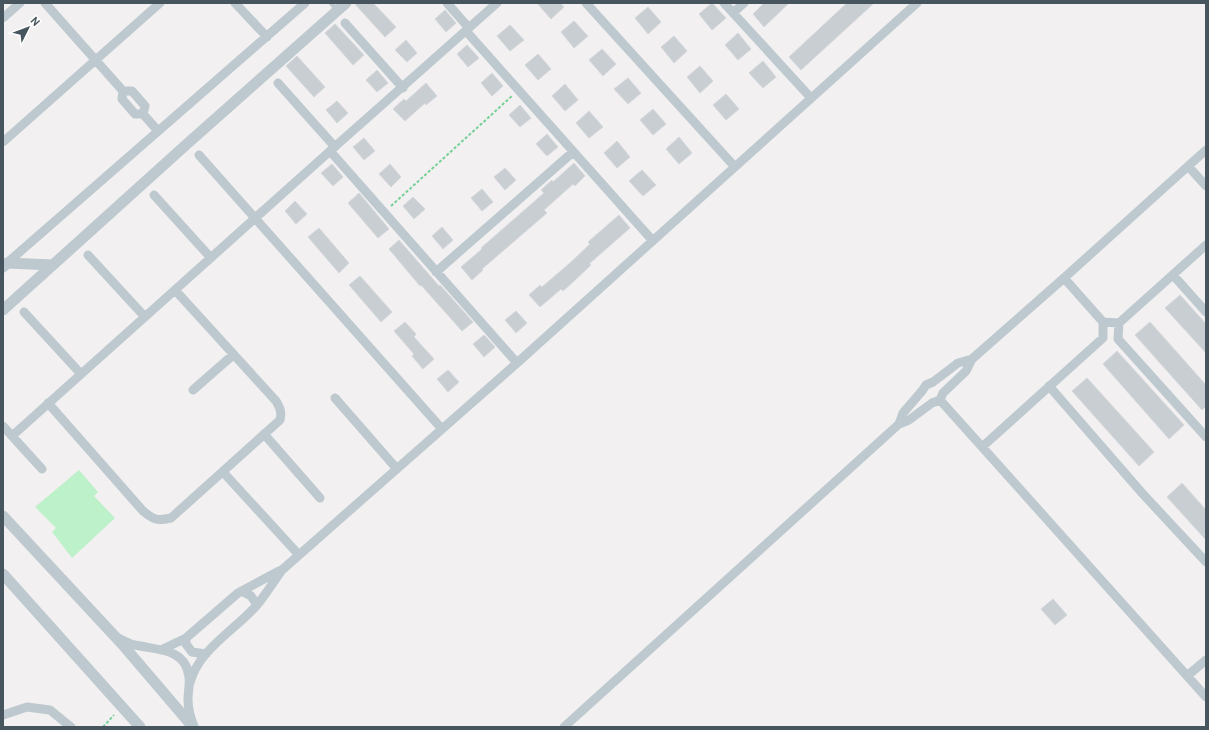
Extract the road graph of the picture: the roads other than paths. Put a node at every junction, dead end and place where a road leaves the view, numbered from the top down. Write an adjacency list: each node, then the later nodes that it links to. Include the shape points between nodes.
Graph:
1 (18, 3): 14 (street)
2 (45, 3): 18 (street)
3 (160, 3): 18 (street)
4 (235, 3): 17 (street)
5 (305, 3): 17 (street)
6 (447, 3): 16 (street)
7 (497, 3): 16 (street)
8 (586, 3): 31 (street)
9 (724, 3): 13 (street)
10 (744, 3): 13 (street)
11 (917, 3): 22 (street)
12 (338, 5): 40 (street)
13 (733, 13): 22 (street)
14 (3, 18)
15 (345, 23): 20 (street)
16 (468, 30): 20 (street); 28 (street)
17 (267, 37): 24 (street)
18 (96, 60): 21 (street); 25 (street)
19 (278, 83): 26 (street)
20 (403, 88): 26 (street)
21 (123, 91): 23 (street, via 122,100 135,114); 23 (street, via 132,91 145,106)
22 (811, 98): 31 (street)
23 (143, 114): 24 (street)
24 (158, 131): 39 (street)
25 (3, 142)
26 (332, 149): 34 (street); 41 (street)
27 (1206, 150): 30 (street)
28 (574, 152): 35 (street); 41 (street)
29 (199, 155): 34 (street)
30 (1188, 166): 32 (street); 43 (street)
31 (735, 167): 35 (street)
32 (1206, 186)
33 (154, 195): 38 (street)
34 (256, 218): 38 (street); 66 (street)
35 (653, 240): 55 (street)
36 (1206, 245): 42 (street)
37 (88, 255): 48 (street)
38 (211, 258): 44 (street)
39 (4, 264): 40 (street)
40 (53, 265): 45 (street)
41 (436, 272): 55 (street)
42 (1173, 275): 47 (street); 50 (street)
43 (1064, 278): 49 (street); 54 (street)
44 (175, 290): 48 (street); 53 (street)
45 (3, 310)
46 (24, 312): 56 (street)
47 (1206, 312)
48 (145, 317): 56 (street)
49 (1103, 322): 50 (street); 51 (street)
50 (1119, 324): 52 (street)
51 (1103, 338): 52 (street); 58 (street)
52 (1118, 339): 69 (street)
53 (233, 355): 59 (street); 67 (street, via 280,407 280,420)
54 (972, 358): 57 (street, via 958,363); 62 (street, via 966,371)
55 (517, 363): 66 (street)
56 (81, 374): 63 (street)
57 (933, 382): 60 (street, via 926,385); 62 (street, via 940,385)
58 (1049, 386): 70 (street); 77 (street)
59 (194, 390)
60 (922, 391): 62 (street, via 929,403); 64 (street, via 903,413)
61 (335, 398): 71 (street)
62 (938, 399): 64 (street, via 909,420); 70 (street)
63 (48, 403): 68 (street); 73 (street, via 142,511 152,519 171,518)
64 (899, 424): 94 (street)
65 (3, 426): 68 (street)
66 (442, 429): 71 (street)
67 (264, 434): 73 (street); 74 (street)
68 (12, 436): 72 (street)
69 (1206, 437)
70 (982, 447): 87 (street)
71 (397, 469): 76 (street)
72 (42, 470)
73 (223, 472): 76 (street)
74 (320, 498)
75 (3, 516): 82 (street)
76 (299, 555): 78 (street)
77 (1206, 562)
78 (282, 570): 80 (street); 81 (street)
79 (3, 574): 92 (street)
80 (242, 591): 81 (street, via 248,593); 83 (street)
81 (257, 605): 85 (street)
82 (112, 634): 84 (street, via 133,645); 93 (street)
83 (186, 638): 84 (street); 85 (street, via 186,644 192,652)
84 (161, 650): 88 (street, via 178,656 188,672)
85 (206, 654): 88 (street, via 195,668)
86 (1206, 660): 87 (street)
87 (1188, 676): 89 (street)
88 (190, 683): 93 (street, via 189,709)
89 (1206, 697)
90 (3, 714): 91 (street, via 27,707 50,710)
91 (71, 727)
92 (140, 727)
93 (194, 727)
94 (564, 727)

